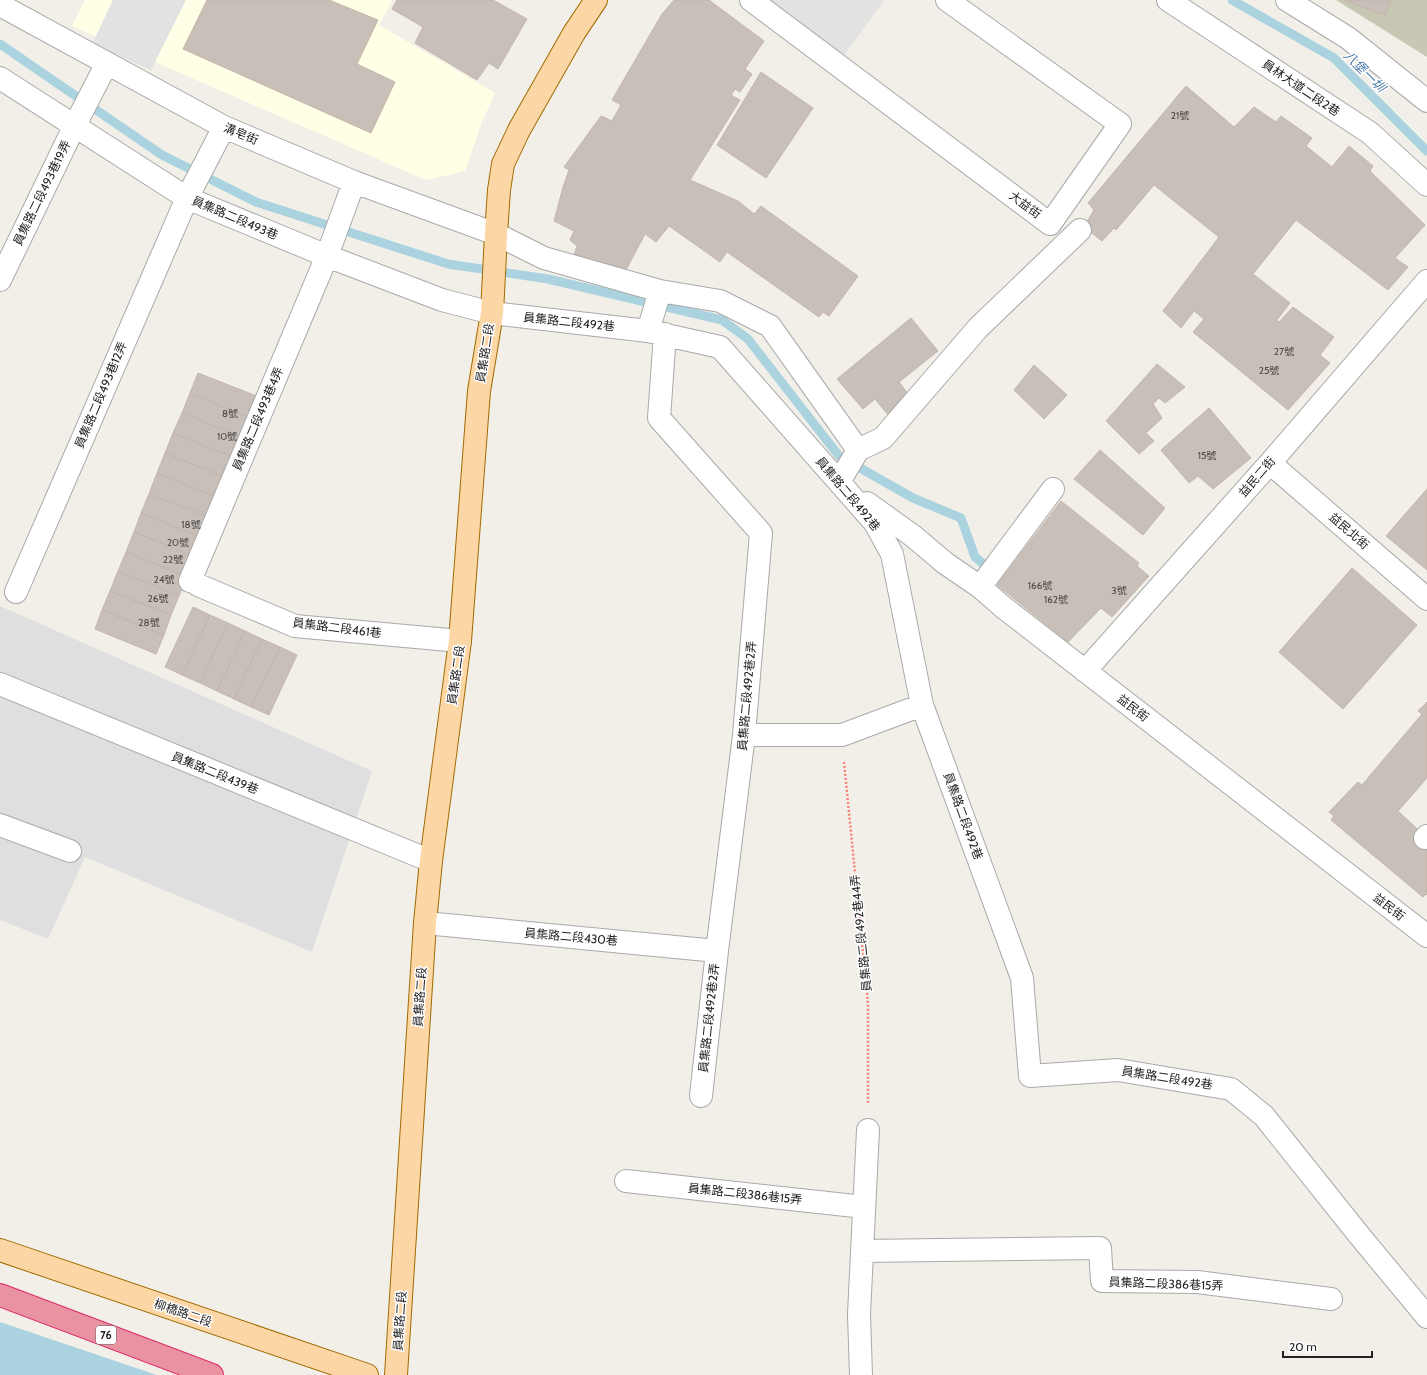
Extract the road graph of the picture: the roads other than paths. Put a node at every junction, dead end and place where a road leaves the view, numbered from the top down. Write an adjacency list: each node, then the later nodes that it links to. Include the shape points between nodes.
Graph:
1 (596, 0): 16 (main road, 員集路二段, via 574,33 519,130 503,164)
2 (751, 0): 3 (street, 大益街, via 1050,224 1120,124)
3 (947, 0)
4 (1168, 0): 13 (street, 員林大道二段2巷, via 1370,133)
5 (1287, 0): 9 (street, via 1348,38)
6 (0, 5): 7 (street, 溝皂街)
7 (107, 63): 10 (street, 員集路二段493巷19弄); 11 (street, 溝皂街)
8 (0, 78): 10 (street, 員集路二段493巷)
9 (1427, 101)
10 (74, 127): 14 (street, 員集路二段493巷); 18 (street, 員集路二段493巷19弄)
11 (224, 127): 12 (street, 溝皂街); 14 (street, 員集路二段493巷12弄)
12 (354, 182): 16 (street, 溝皂街); 17 (street, 員集路二段493巷4弄)
13 (1427, 185)
14 (187, 198): 17 (street, 員集路二段493巷); 29 (street, 員集路二段493巷12弄)
15 (1080, 230): 23 (street, via 978,328 883,438)
16 (496, 234): 20 (street, via 544,258); 21 (main road, 員集路二段)
17 (327, 256): 21 (street, 員集路二段493巷, via 442,300); 27 (street, 員集路二段493巷4弄)
18 (0, 280)
19 (1427, 281): 24 (street, 益民二街)
20 (660, 291): 22 (street, 員集路二段492巷2弄); 23 (street, via 720,301 770,326)
21 (492, 313): 22 (street, 員集路二段492巷); 31 (main road, 員集路二段, via 479,391)
22 (657, 332): 25 (street, 員集路二段492巷, via 720,346); 35 (street, 員集路二段492巷2弄, via 659,418 761,533)
23 (858, 450): 25 (street)
24 (1270, 463): 30 (street, 益民北街); 32 (street, 益民二街)
25 (839, 482): 28 (street, 益民街); 34 (street, 員集路二段492巷, via 875,523 892,554)
26 (1054, 489): 28 (street)
27 (194, 583): 31 (street, 員集路二段461巷, via 295,626)
28 (980, 587): 32 (street, 益民街)
29 (16, 592)
30 (1427, 600)
31 (460, 640): 38 (main road, 員集路二段)
32 (1085, 671): 40 (street, 益民街)
33 (2, 689): 38 (street, 員集路二段439巷)
34 (922, 705): 35 (street, via 842,735); 50 (street, 員集路二段492巷, via 1022,978 1030,1076 1118,1070 1231,1089 1264,1116)
35 (744, 735): 41 (street, 員集路二段492巷2弄)
36 (0, 825): 37 (street)
37 (70, 851)
38 (431, 862): 39 (main road, 員集路二段)
39 (425, 923): 41 (street, 員集路二段430巷); 53 (main road, 員集路二段)
40 (1427, 936)
41 (717, 951): 42 (street, 員集路二段492巷2弄)
42 (701, 1096)
43 (868, 1130): 45 (street)
44 (626, 1181): 45 (street, 員集路二段386巷15弄)
45 (864, 1207): 47 (street)
46 (0, 1250): 52 (main road, 柳橋路二段)
47 (862, 1251): 49 (street, 員集路二段386巷15弄, via 1100,1248 1102,1281 1197,1282); 54 (street, via 859,1314)
48 (0, 1295): 51 (highway, 76)
49 (1331, 1299)
50 (1427, 1317)
51 (212, 1375)
52 (367, 1375)
53 (396, 1375)
54 (861, 1375)

